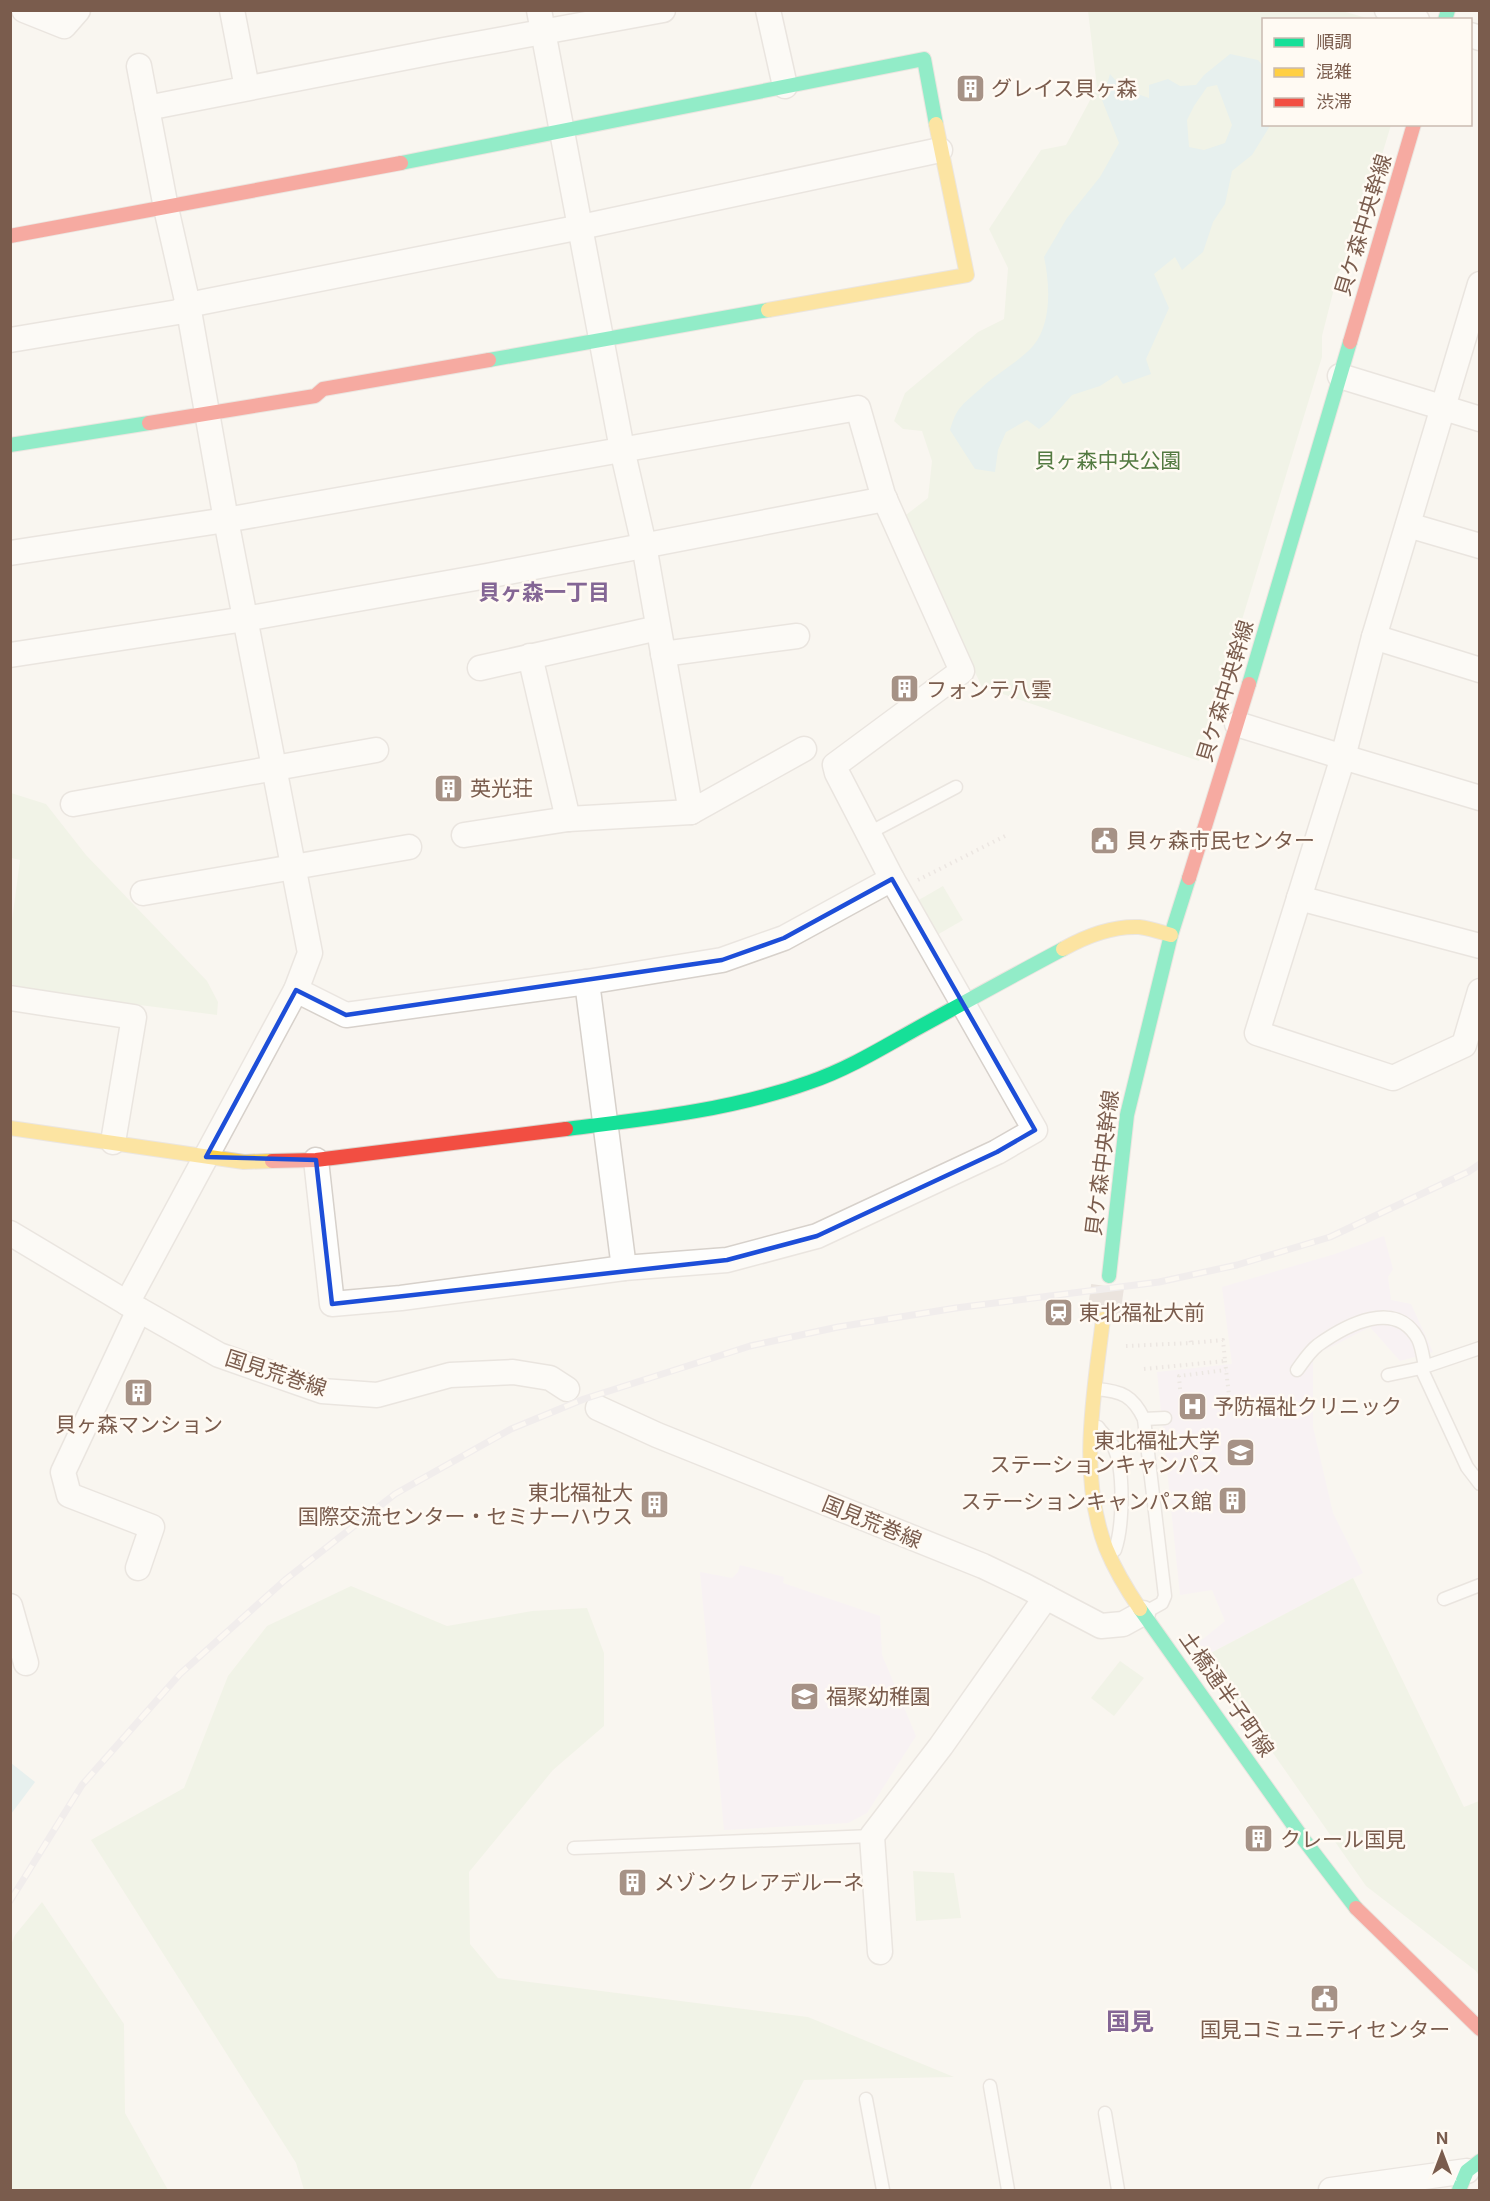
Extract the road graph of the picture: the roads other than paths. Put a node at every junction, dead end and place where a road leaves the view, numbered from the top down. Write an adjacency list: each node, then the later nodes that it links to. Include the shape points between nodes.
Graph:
1 (24, 10): 2 (street, via 64,26)
2 (78, 10)
3 (232, 10): 11 (street)
4 (663, 10): 8 (street)
5 (768, 10): 10 (street)
6 (1387, 10): 7 (street)
7 (1411, 18)
8 (541, 21): 11 (street); 14 (street)
9 (140, 66): 12 (street)
10 (785, 86): 14 (street); 15 (street, via 924,59)
11 (247, 88): 12 (street)
12 (147, 108): 16 (street)
13 (1413, 126): 23 (street, 貝ケ森中央幹線)
14 (562, 130): 16 (street); 17 (street)
15 (940, 150): 17 (street); 21 (street, via 967,275)
16 (166, 208): 18 (street); 20 (street)
17 (581, 227): 20 (street); 21 (street)
18 (10, 236)
19 (1479, 289): 24 (street)
20 (188, 305): 22 (street, via 178,312); 25 (street)
21 (601, 339): 25 (street, via 335,386 315,396); 28 (street)
22 (10, 340)
23 (1340, 376): 24 (street); 44 (street, 貝ケ森中央幹線)
24 (1443, 407): 26 (street); 31 (street)
25 (208, 414): 27 (street); 30 (street)
26 (1479, 419)
27 (10, 446)
28 (622, 449): 29 (street, via 858,408); 30 (street); 32 (street)
29 (885, 499): 32 (street); 54 (street, via 962,671 835,765)
30 (226, 520): 34 (street); 35 (street)
31 (1408, 525): 33 (street); 38 (street)
32 (644, 545): 35 (street); 36 (street)
33 (1479, 546)
34 (10, 553)
35 (245, 619): 40 (street); 48 (street)
36 (658, 628): 39 (street); 41 (street)
37 (796, 636): 39 (street)
38 (1374, 637): 43 (street); 47 (street)
39 (663, 654): 52 (street)
40 (10, 655)
41 (530, 656): 42 (street); 53 (street)
42 (480, 668)
43 (1479, 670)
44 (1238, 724): 47 (street); 61 (street, 貝ケ森中央幹線)
45 (804, 749): 52 (street)
46 (376, 750): 48 (street)
47 (1343, 757): 50 (street); 60 (street)
48 (275, 769): 51 (street); 57 (street)
49 (956, 787): 54 (lane)
50 (1479, 798)
51 (73, 804)
52 (691, 813): 53 (street)
53 (568, 819): 55 (street)
54 (867, 834): 58 (street)
55 (464, 835)
56 (409, 847): 57 (street)
57 (293, 867): 59 (street); 64 (street, via 310,953)
58 (896, 884): 63 (street, via 784,938 722,960); 67 (street)
59 (143, 893)
60 (1299, 898): 62 (street); 65 (street, via 1257,1033 1393,1078 1464,1045)
61 (1171, 935): 67 (street, via 1140,927 1108,930 1077,941); 75 (street, 貝ケ森中央幹線, via 1131,1092)
62 (1479, 946)
63 (587, 982): 64 (street, via 346,1015); 68 (street)
64 (296, 990): 71 (street)
65 (1479, 991)
66 (10, 998): 70 (street, via 134,1017)
67 (963, 1003): 68 (street, via 811,1083 710,1109); 74 (street, via 1035,1130 997,1152 817,1236 727,1260)
68 (605, 1124): 72 (street); 74 (street)
69 (10, 1128): 70 (street)
70 (113, 1142): 71 (street)
71 (206, 1157): 72 (street, via 244,1162); 76 (street)
72 (316, 1160): 74 (street, via 332,1304)
73 (10, 1233): 76 (street, 国見荒巻線)
74 (624, 1268)
75 (1108, 1276)
76 (133, 1306): 82 (street, 国見荒巻線, via 219,1355 322,1391 377,1395 450,1375 513,1372 550,1378); 90 (street, via 63,1472 69,1495 152,1527)
77 (1103, 1318): 83 (street, 土橋通半子町線)
78 (1479, 1348): 79 (lane)
79 (1423, 1367): 80 (lane, via 1419,1341 1408,1327 1388,1317 1352,1325 1317,1346); 81 (lane); 88 (lane, via 1467,1467)
80 (1297, 1370)
81 (1388, 1375)
82 (567, 1389)
83 (1095, 1389): 86 (street, 土橋通半子町線); 87 (lane, via 1127,1396)
84 (598, 1408): 92 (street, 国見荒巻線, via 983,1566)
85 (1165, 1418): 87 (lane)
86 (1091, 1419): 89 (street, 土橋通半子町線, via 1094,1491 1099,1525); 89 (lane, via 1112,1446 1118,1464 1121,1524)
87 (1144, 1419): 95 (lane, via 1165,1596 1162,1603)
88 (1479, 1484)
89 (1111, 1560): 95 (street, 土橋通半子町線)
90 (138, 1568)
91 (1479, 1585): 93 (lane)
92 (1046, 1597): 95 (street, 国見荒巻線, via 1101,1626 1123,1624); 97 (street)
93 (1444, 1599)
94 (10, 1606): 96 (street)
95 (1143, 1613): 100 (street, 土橋通半子町線, via 1339,1887 1363,1916)
96 (26, 1663)
97 (872, 1836): 98 (lane); 99 (street)
98 (574, 1848)
99 (880, 1952)
100 (1479, 2029)
101 (990, 2086): 106 (lane)
102 (866, 2099): 105 (lane)
103 (1105, 2113): 107 (lane)
104 (1468, 2174): 108 (street)
105 (883, 2190)
106 (1008, 2190)
107 (1118, 2190)
108 (1331, 2190)

